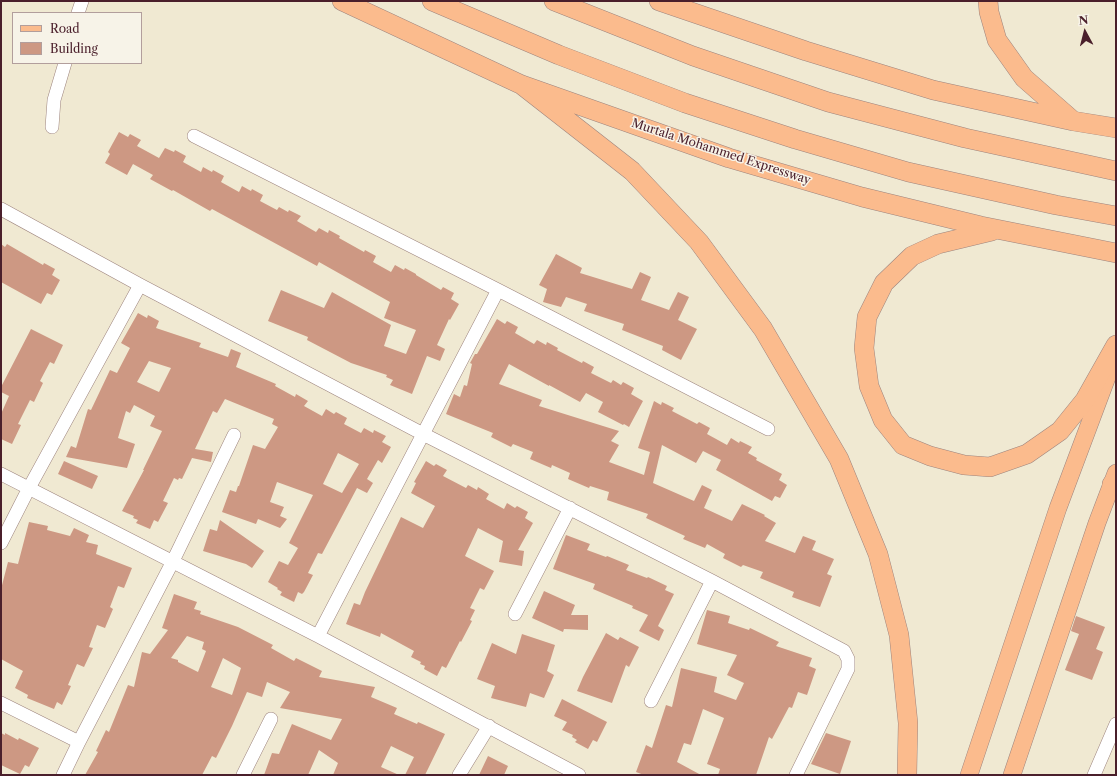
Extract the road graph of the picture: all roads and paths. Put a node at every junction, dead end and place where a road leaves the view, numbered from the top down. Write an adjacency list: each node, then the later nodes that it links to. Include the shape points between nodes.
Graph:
1 (82, 1): 7 (street)
2 (342, 1): 9 (highway, Murtala Mohammed Expressway)
3 (432, 1): 16 (highway, via 559,56 685,103 795,139 908,172)
4 (554, 1): 14 (highway, via 693,56 828,102 965,138)
5 (659, 1): 10 (highway, via 806,51 934,90)
6 (988, 1): 10 (highway, via 988,12 997,40 1024,78)
7 (78, 12)
8 (64, 64): 11 (street, via 54,100)
9 (522, 85): 17 (highway, Murtala Mohammed Expressway, via 729,158 862,197); 46 (highway, via 632,171 699,242 763,329 839,459 878,554 899,635 908,723)
10 (1073, 121): 12 (highway)
11 (52, 127)
12 (1116, 128)
13 (194, 136): 20 (street)
14 (1116, 171)
15 (1, 209): 19 (street)
16 (1116, 216)
17 (998, 230): 18 (highway, Murtala Mohammed Expressway); 21 (highway, via 938,244 912,256 884,283 867,318 864,348 869,386 883,420 903,445 930,456 964,465 990,467 1027,454 1060,431 1084,400)
18 (1116, 253)
19 (140, 285): 24 (street); 28 (street)
20 (498, 290): 23 (street); 24 (street)
21 (1116, 345)
22 (1116, 354): 47 (main road, via 1058,508)
23 (768, 429)
24 (423, 434): 29 (street); 34 (street)
25 (234, 435): 31 (street)
26 (1, 474): 28 (street)
27 (1115, 481): 48 (main road, via 1097,523)
28 (29, 488): 30 (street); 31 (street)
29 (570, 508): 32 (street); 33 (street)
30 (1, 543)
31 (173, 561): 34 (street); 40 (street)
32 (712, 581): 35 (street); 45 (street, via 844,651 848,659 848,669)
33 (515, 614)
34 (318, 636): 39 (street)
35 (651, 701)
36 (1, 703): 40 (street)
37 (271, 718): 42 (street)
38 (1116, 724): 49 (street)
39 (489, 726): 43 (street); 44 (street)
40 (79, 742): 41 (street)
41 (63, 775)
42 (242, 775)
43 (459, 775)
44 (579, 775)
45 (796, 775)
46 (907, 775)
47 (969, 775)
48 (1012, 775)
49 (1094, 775)

